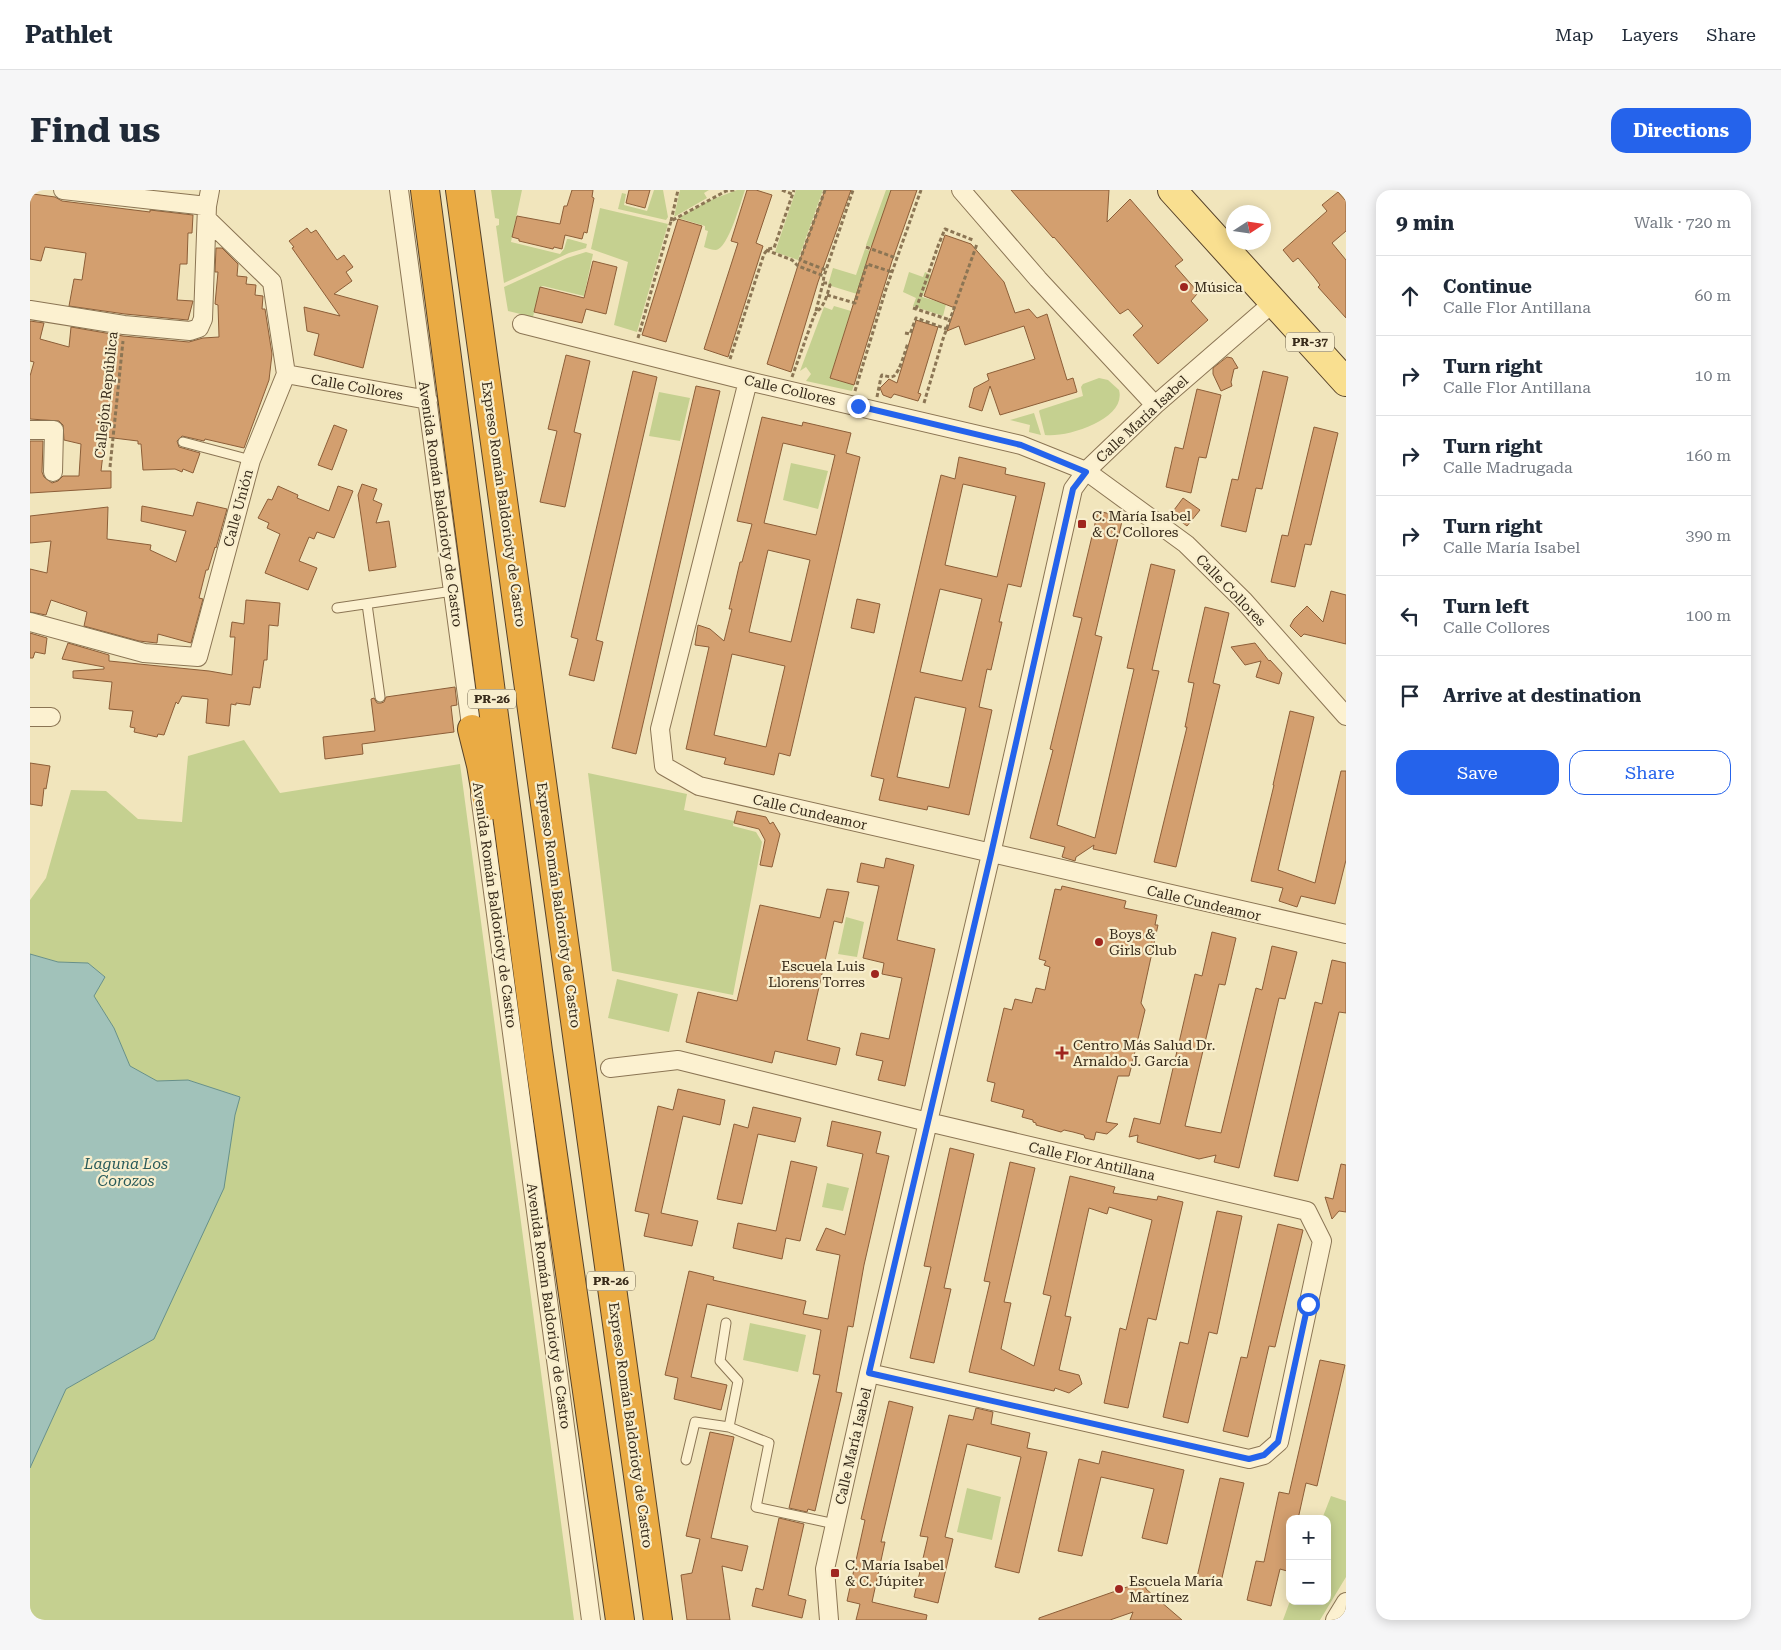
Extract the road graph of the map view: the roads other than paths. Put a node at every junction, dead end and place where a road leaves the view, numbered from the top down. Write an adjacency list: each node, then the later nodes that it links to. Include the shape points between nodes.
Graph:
1 (63, 190): 7 (street)
2 (399, 190): 14 (street, Avenida Román Baldorioty de Castro)
3 (426, 190): 32 (highway, PR-26)
4 (460, 190): 43 (highway, Expreso Román Baldorioty de Castro / PR-26)
5 (961, 190): 15 (street)
6 (1172, 190): 8 (main road, PR-37)
7 (208, 205): 9 (street, via 204,308 199,328 190,331 124,325); 11 (street, via 272,282)
8 (1275, 301): 13 (main road, PR-37); 15 (street, Calle María Isabel)
9 (30, 310)
10 (522, 324): 12 (street, Calle Collores)
11 (286, 374): 14 (street, Calle Collores); 18 (street, Calle Unión)
12 (748, 380): 20 (street, Calle Collores, via 1021,445); 30 (street, Calle Cundeamor, via 660,729 664,766 699,786)
13 (1346, 382)
14 (428, 400): 21 (street, Avenida Román Baldorioty de Castro)
15 (1155, 405): 20 (street, Calle María Isabel)
16 (30, 430): 19 (street, via 54,430)
17 (183, 442): 18 (lane)
18 (251, 460): 24 (street, Calle Unión, via 198,657 144,653)
19 (54, 472)
20 (1086, 472): 26 (street, Calle Collores, via 1186,544 1244,601); 30 (street, Calle María Isabel, via 1073,489)
21 (453, 591): 22 (lane); 29 (street, Avenida Román Baldorioty de Castro)
22 (367, 604): 23 (lane); 25 (lane)
23 (337, 608)
24 (30, 622)
25 (380, 698)
26 (1346, 716)
27 (30, 717): 28 (street)
28 (51, 717)
29 (472, 729): 32 (highway, via 516,966); 41 (street, Avenida Román Baldorioty de Castro)
30 (991, 854): 31 (street, Calle Cundeamor); 34 (street, Calle María Isabel)
31 (1346, 934)
32 (538, 1051): 42 (highway, PR-26)
33 (610, 1068): 34 (street, Calle Flor Antillana, via 678,1060)
34 (928, 1122): 36 (street, Calle María Isabel); 36 (street, Calle Flor Antillana, via 1307,1211 1322,1241 1278,1442 1264,1455 1249,1459)
35 (726, 1323): 37 (lane, via 720,1361 738,1381)
36 (869, 1373): 39 (street, Calle María Isabel)
37 (729, 1427): 38 (lane, via 695,1422); 39 (lane, via 769,1443 756,1507)
38 (686, 1460)
39 (835, 1524): 44 (street, Calle María Isabel, via 825,1570)
40 (1346, 1602): 45 (street)
41 (591, 1620)
42 (620, 1620)
43 (658, 1620)
44 (829, 1620)
45 (1335, 1620)

